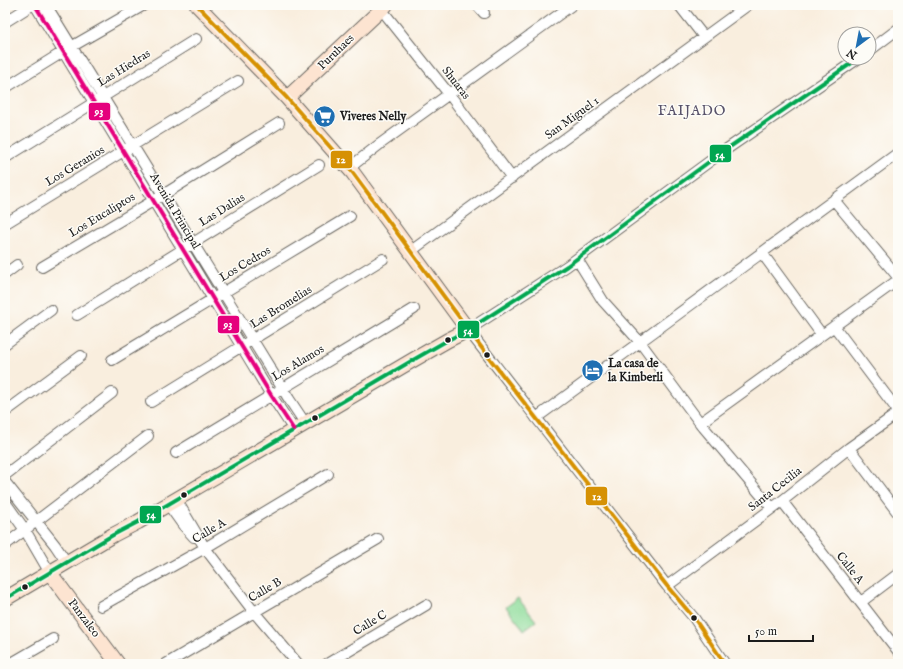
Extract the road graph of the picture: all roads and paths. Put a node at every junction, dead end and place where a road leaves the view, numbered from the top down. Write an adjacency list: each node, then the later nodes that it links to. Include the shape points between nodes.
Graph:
1 (34, 5): 11 (street); 16 (street, Avenida Principal)
2 (46, 5): 16 (street, Avenida Principal)
3 (144, 5): 16 (street)
4 (197, 5): 21 (street)
5 (477, 5): 10 (street)
6 (572, 5): 20 (street)
7 (678, 5): 13 (street)
8 (748, 5): 13 (street, San Miguel 1)
9 (382, 6): 20 (street, Shuaras); 21 (street, Puruhaes)
10 (484, 13)
11 (5, 22)
12 (898, 29): 15 (street)
13 (704, 37): 29 (street, San Miguel 1)
14 (196, 39): 22 (street, Las Hiedras)
15 (877, 45)
16 (67, 49): 19 (street); 22 (street, Avenida Principal)
17 (847, 66): 40 (street, via 722,153)
18 (238, 81): 24 (street, Los Geranios)
19 (5, 88)
20 (449, 94): 28 (street); 29 (street, Shuaras)
21 (288, 98): 28 (street)
22 (98, 100): 24 (street, Avenida Principal); 26 (street, Las Hiedras)
23 (279, 124): 30 (street, Los Eucaliptos)
24 (128, 148): 30 (street, Avenida Principal); 31 (street, Avenida Principal); 34 (street, Los Geranios)
25 (898, 153): 32 (street)
26 (5, 158)
27 (319, 165): 35 (street, Las Dalias)
28 (349, 168): 37 (street)
29 (512, 178): 37 (street, San Miguel 1)
30 (163, 195): 31 (street, Los Eucaliptos); 35 (street, Avenida Principal)
31 (153, 200): 36 (street, Avenida Principal); 42 (street, Los Eucaliptos)
32 (834, 200): 38 (street); 44 (street)
33 (350, 216): 45 (street, Los Cedros)
34 (6, 223)
35 (193, 243): 36 (street, Las Dalias); 45 (street, Avenida Principal)
36 (183, 249): 46 (street, Avenida Principal); 49 (street, Las Dalias)
37 (411, 251): 51 (street)
38 (762, 253): 52 (street); 54 (street)
39 (383, 259): 53 (street, Las Bromelias)
40 (577, 259): 51 (street); 54 (street, via 603,301)
41 (17, 265): 43 (street)
42 (42, 267)
43 (5, 274)
44 (898, 278): 50 (street)
45 (223, 293): 46 (street, Los Cedros); 53 (street, Avenida Principal)
46 (213, 299): 56 (street, Avenida Principal); 58 (street, Los Cedros)
47 (414, 309): 59 (street, Los Alamos)
48 (51, 310): 55 (street)
49 (77, 315)
50 (834, 326): 52 (street); 64 (street)
51 (468, 330): 65 (street); 67 (street)
52 (822, 335): 66 (street)
53 (252, 340): 56 (street, Las Bromelias); 59 (street, Avenida Principal)
54 (640, 342): 65 (street); 66 (street)
55 (5, 344)
56 (242, 346): 61 (street, Avenida Principal); 62 (street, Las Bromelias)
57 (81, 356): 63 (street)
58 (112, 360)
59 (282, 388): 61 (street, Los Alamos); 67 (street, Avenida Principal)
60 (112, 393): 72 (street)
61 (271, 395): 67 (street, Avenida Principal); 70 (street, Los Alamos)
62 (151, 402)
63 (5, 412)
64 (898, 412): 69 (street, Santa Cecilia)
65 (536, 418): 87 (street)
66 (700, 423): 77 (street)
67 (299, 427): 76 (street)
68 (148, 436): 79 (street)
69 (849, 448): 74 (street, Santa Cecilia); 78 (street)
70 (176, 453)
71 (328, 474): 83 (street, Calle A)
72 (5, 475)
73 (5, 482): 79 (street)
74 (782, 501): 77 (street, Santa Cecilia); 89 (street, Calle A)
75 (5, 502): 80 (street)
76 (172, 502): 83 (street, via 183,525); 84 (street)
77 (772, 508): 87 (street, Santa Cecilia)
78 (898, 513)
79 (36, 521): 80 (street); 84 (street)
80 (25, 530): 82 (street); 85 (street)
81 (378, 539): 92 (street, Calle B)
82 (5, 545)
83 (205, 548): 91 (street, Calle A); 92 (street)
84 (67, 563): 85 (street)
85 (50, 573): 88 (street); 96 (street, Panzaleo)
86 (898, 574): 89 (street)
87 (667, 586): 100 (street, via 694,618)
88 (5, 599)
89 (861, 602): 94 (street, Calle A)
90 (426, 605): 99 (street, Calle C)
91 (101, 606)
92 (254, 612): 97 (street, Calle B); 98 (street)
93 (53, 639): 95 (street)
94 (898, 651)
95 (10, 664)
96 (118, 664)
97 (166, 664)
98 (298, 664)
99 (327, 664)
100 (725, 664)

